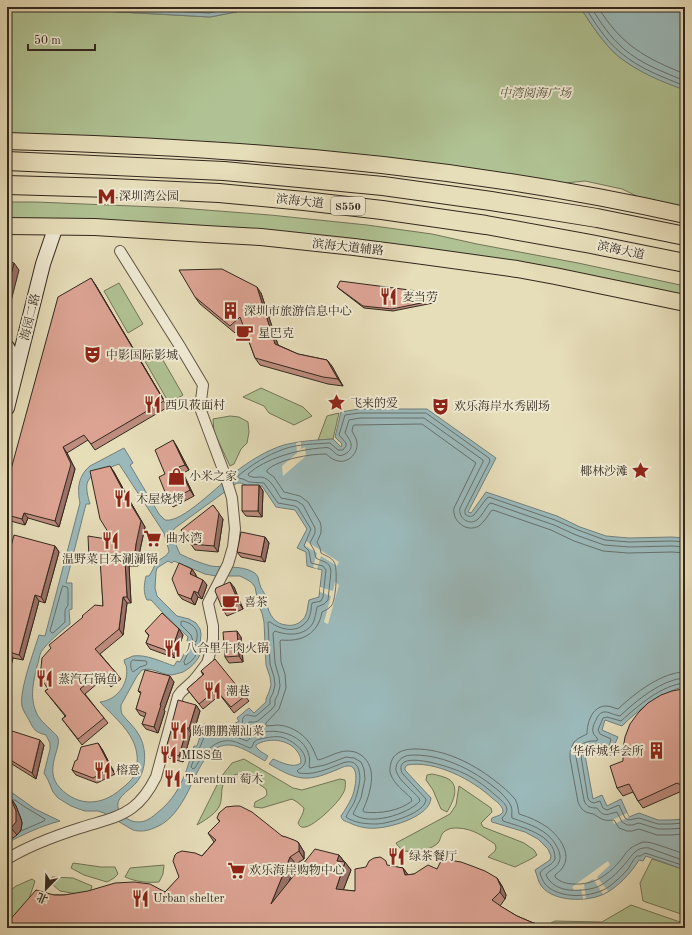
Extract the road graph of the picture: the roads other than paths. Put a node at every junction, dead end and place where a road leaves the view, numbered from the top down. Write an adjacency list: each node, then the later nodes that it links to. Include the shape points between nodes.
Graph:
1 (7, 141): 6 (main road, via 129,145 308,157 517,183)
2 (7, 156): 4 (main road)
3 (7, 161): 4 (highway, 滨海大道 / S550)
4 (33, 162): 9 (highway, 滨海大道 / S550, via 224,171 383,186 598,218)
5 (7, 185): 11 (highway, 滨海大道 / S550, via 219,194 382,210 584,242)
6 (685, 215)
7 (7, 226): 8 (main road, 滨海大道辅路)
8 (56, 226): 12 (main road, 滨海大道辅路, via 261,237 416,255 517,269); 14 (street, 海园二路)
9 (685, 236)
10 (120, 251): 16 (street, via 203,385 200,408 226,475 232,498 235,529 232,547 228,564 208,603 213,639 207,663 178,696 156,777 145,795 118,816 43,841)
11 (685, 264)
12 (685, 303)
13 (7, 347): 14 (street, via 12,357)
14 (14, 380): 15 (street, 海园二路)
15 (7, 408)
16 (7, 859)

